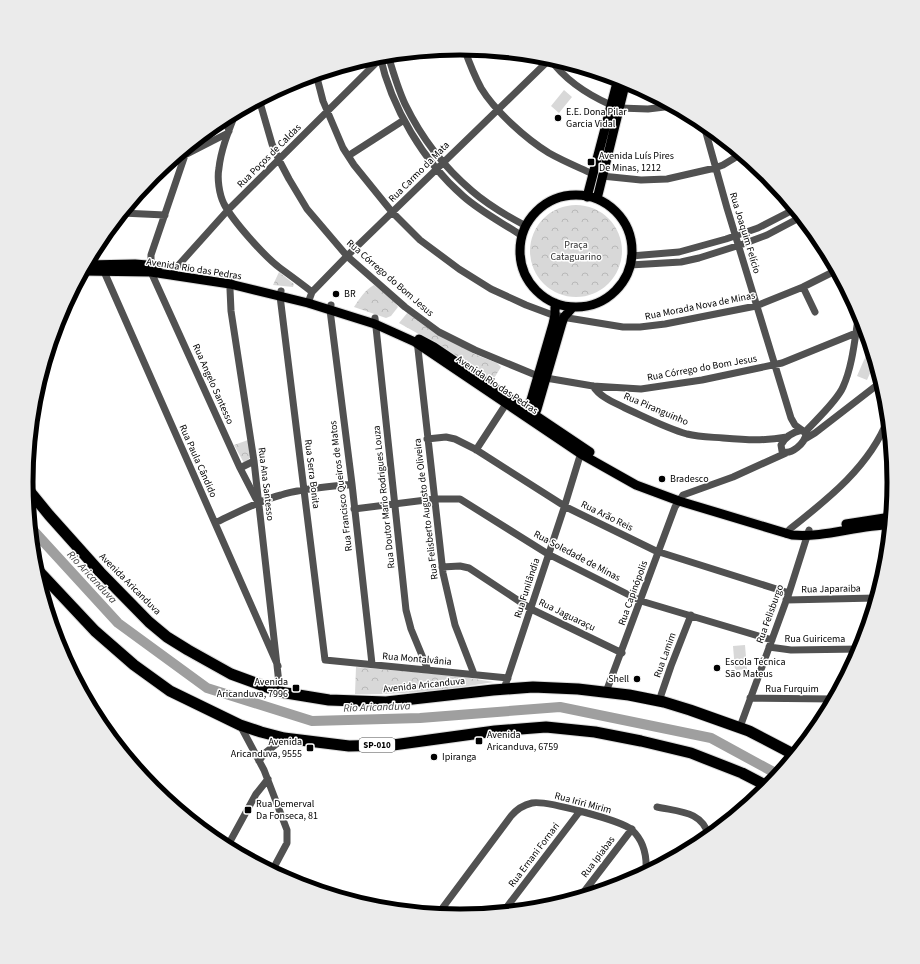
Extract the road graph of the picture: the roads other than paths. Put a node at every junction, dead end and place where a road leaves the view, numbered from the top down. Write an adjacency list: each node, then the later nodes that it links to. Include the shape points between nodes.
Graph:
1 (467, 55): 13 (street, via 482,89)
2 (390, 61): 25 (street, via 405,104)
3 (382, 62): 15 (street, via 395,104)
4 (544, 63): 13 (street, Rua Carmo da Mata)
5 (373, 64): 14 (street, Rua Poços de Caldas)
6 (557, 66): 11 (street, via 581,90)
7 (318, 80): 14 (street, Rua Morada Nova de Minas)
8 (617, 86): 11 (main road)
9 (623, 88): 11 (main road)
10 (260, 105): 24 (street, Rua Córrego do Bom Jesus)
11 (615, 106): 12 (street, via 648,110); 28 (main road)
12 (665, 107)
13 (498, 109): 25 (street, Rua Carmo da Mata); 28 (street, via 535,144 556,157)
14 (327, 112): 22 (street, Rua Morada Nova de Minas); 24 (street, Rua Poços de Caldas)
15 (404, 120): 22 (street); 26 (street)
16 (233, 121): 18 (street)
17 (227, 125): 18 (street)
18 (229, 132): 20 (street); 31 (street, via 218,168 223,203)
19 (706, 133): 27 (street, Rua Joaquim Felício)
20 (193, 149)
21 (185, 155): 35 (street)
22 (348, 156): 33 (street, Rua Morada Nova de Minas)
23 (737, 157): 27 (street)
24 (279, 160): 31 (street, Rua Poços de Caldas); 41 (street, Rua Córrego do Bom Jesus, via 307,209)
25 (443, 162): 26 (street, Rua Carmo da Mata); 37 (street, via 471,191)
26 (437, 168): 33 (street, Rua Carmo da Mata); 38 (street, via 464,197)
27 (715, 168): 28 (street, via 666,179 641,180); 39 (street, Rua Joaquim Felício)
28 (598, 175): 29 (main road); 30 (main road)
29 (587, 197): 30 (main road); 37 (main road, via 566,196 547,203)
30 (597, 199): 42 (main road, via 624,222 631,244)
31 (228, 210): 46 (street, Rua Poços de Caldas); 51 (street, via 272,261)
32 (790, 211): 39 (street, via 774,221)
33 (392, 212): 41 (street, Rua Carmo da Mata); 57 (street, Rua Morada Nova de Minas, via 420,240 475,280 526,305)
34 (128, 213): 35 (street)
35 (165, 215): 44 (street, via 151,255)
36 (796, 219): 40 (street, via 766,235)
37 (526, 226): 38 (main road)
38 (522, 236): 52 (main road, via 520,256 526,276 538,292)
39 (736, 236): 40 (street, Rua Joaquim Felício); 42 (street, via 679,252)
40 (738, 245): 42 (street, via 681,262); 53 (street, Rua Joaquim Felício)
41 (347, 256): 51 (street, Rua Carmo da Mata); 64 (street, Rua Córrego do Bom Jesus, via 405,307 439,332 475,350)
42 (631, 261): 55 (main road, via 620,285 609,296 596,303)
43 (102, 268): 44 (main road, Avenida Rio das Pedras); 45 (main road, Avenida Rio das Pedras); 90 (street, Rua Paula Cândido)
44 (151, 268): 46 (main road, Avenida Rio das Pedras); 79 (street, Rua Angelo Santesso)
45 (90, 269)
46 (174, 272): 48 (main road, Avenida Rio das Pedras)
47 (832, 272): 49 (street, Rua Morada Nova de Minas)
48 (231, 282): 50 (main road, Avenida Rio das Pedras); 78 (street, Rua Ana Santesso, via 231,311)
49 (803, 288): 53 (street, Rua Morada Nova de Minas); 56 (street)
50 (280, 294): 51 (main road, Avenida Rio das Pedras); 81 (street, Rua Serra Bonita)
51 (310, 298): 54 (main road, Avenida Rio das Pedras)
52 (555, 303): 55 (main road); 57 (main road)
53 (756, 306): 58 (street, Rua Morada Nova de Minas, via 640,327 623,327); 63 (street, Rua Joaquim Felício)
54 (330, 307): 59 (main road, Avenida Rio das Pedras); 80 (street, Rua Francisco Queiros de Matos)
55 (573, 307): 58 (main road)
56 (815, 312)
57 (555, 315): 58 (street, Rua Morada Nova de Minas); 64 (main road)
58 (564, 317): 64 (main road)
59 (375, 321): 62 (main road, Avenida Rio das Pedras); 86 (street, Rua Doutor Mario Rodrigues Louza)
60 (857, 327): 61 (street)
61 (856, 333): 63 (street, Rua Córrego do Bom Jesus); 71 (street, via 843,387)
62 (418, 341): 67 (main road, Avenida Rio das Pedras); 68 (main road, Avenida Rio das Pedras, via 434,347); 73 (street, Rua Felisberto Augusto de Oliveira)
63 (774, 365): 65 (street, Rua Córrego do Bom Jesus, via 641,389); 69 (street, Rua Joaquim Felício)
64 (542, 377): 65 (street, Rua Córrego do Bom Jesus); 68 (main road)
65 (593, 386): 74 (street, Rua Piranguinho, via 603,396 686,434)
66 (876, 386): 71 (street, via 816,433)
67 (506, 404): 68 (main road, Avenida Rio das Pedras); 75 (street)
68 (530, 415): 77 (main road, Avenida Rio das Pedras)
69 (790, 418): 71 (street, Rua Joaquim Felício); 72 (street, Rua Joaquim Felício)
70 (883, 428): 92 (street, via 866,458 849,478)
71 (804, 434): 72 (street, Rua Piranguinho, via 795,432); 76 (street, via 796,448)
72 (788, 436): 74 (street, Rua Piranguinho); 76 (street, via 782,443)
73 (428, 439): 75 (street, Rua Arão Reis, via 452,438); 83 (street, Rua Felisberto Augusto de Oliveira)
74 (764, 441): 76 (street, Rua Piranguinho, via 774,443)
75 (476, 450): 87 (street, Rua Arão Reis)
76 (783, 450): 84 (street, via 767,461 688,492)
77 (582, 451): 84 (main road, Avenida Rio das Pedras, via 636,485); 87 (street, Rua Funilândia)
78 (254, 461): 79 (street); 85 (street, Rua Ana Santesso)
79 (240, 468): 85 (street, Rua Angelo Santesso)
80 (352, 484): 81 (street); 88 (street, Rua Francisco Queiros de Matos)
81 (304, 490): 85 (street); 109 (street, Rua Serra Bonita)
82 (33, 495): 116 (highway, Avenida Aricanduva, via 100,572 149,622 188,650 231,674)
83 (434, 499): 86 (street, Rua Soledade de Minas); 95 (street, Rua Soledade de Minas, via 463,500); 96 (street, Rua Felisberto Augusto de Oliveira)
84 (680, 499): 92 (main road, Avenida Rio das Pedras); 94 (street, Rua Capinópolis)
85 (258, 503): 90 (street); 103 (street, Rua Ana Santesso)
86 (395, 504): 88 (street, Rua Soledade de Minas); 112 (street, Rua Doutor Mario Rodrigues Louza, via 408,620)
87 (565, 507): 94 (street, Rua Arão Reis); 95 (street, Rua Funilândia)
88 (354, 509): 110 (street, Rua Francisco Queiros de Matos)
89 (885, 518): 93 (main road, Avenida Rio das Pedras)
90 (215, 523): 104 (street, Rua Paula Cândido)
91 (884, 525): 93 (main road, Avenida Rio das Pedras)
92 (788, 532): 93 (main road, Avenida Rio das Pedras)
93 (808, 533): 98 (street, Rua Felisburgo)
94 (659, 552): 98 (street, Rua Arão Reis); 100 (street, Rua Capinópolis)
95 (549, 555): 100 (street, Rua Soledade de Minas); 101 (street, Rua Funilândia)
96 (442, 567): 101 (street, Rua Jaguaraçu, via 469,568); 113 (street, Rua Felisberto Augusto de Oliveira, via 456,624)
97 (44, 577): 123 (highway, SP-010, via 95,631 134,665 170,691)
98 (788, 596): 99 (street, Rua Japaraiba); 105 (street, Rua Felisburgo)
99 (870, 598)
100 (641, 601): 102 (street, Rua Soledade de Minas); 108 (street, Rua Capinópolis)
101 (531, 609): 108 (street, Rua Jaguaraçu); 114 (street, Rua Funilândia)
102 (691, 615): 105 (street, Rua Soledade de Minas); 121 (street, Rua Lamim)
103 (273, 627): 104 (street); 111 (street, Rua Ana Santesso)
104 (261, 630): 111 (street, Rua Paula Cândido)
105 (772, 640): 106 (street, Rua Felisburgo)
106 (769, 647): 107 (street, Rua Guiricema, via 791,650); 118 (street, Rua Felisburgo)
107 (852, 649)
108 (622, 653): 117 (street, Rua Capinópolis)
109 (325, 660): 110 (street, Rua Montalvânia)
110 (372, 664): 112 (street, Rua Montalvânia)
111 (278, 666): 116 (street, Rua Ana Santesso)
112 (428, 670): 113 (street, Rua Montalvânia)
113 (474, 674): 114 (street, Rua Montalvânia)
114 (508, 678): 115 (street, Rua Funilândia)
115 (504, 689): 116 (highway, Avenida Aricanduva, via 386,702 329,700); 117 (highway, Avenida Aricanduva, via 578,689)
116 (280, 692)
117 (606, 692): 121 (highway, Avenida Aricanduva)
118 (750, 698): 119 (street, Rua Furquim); 124 (street, Rua Felisburgo)
119 (822, 699): 120 (street, Rua Furquim); 122 (street)
120 (828, 699)
121 (659, 701): 124 (highway, Avenida Aricanduva)
122 (826, 702)
123 (240, 724): 125 (highway, SP-010); 127 (street)
124 (740, 727): 126 (highway, Avenida Aricanduva)
125 (284, 738): 127 (street); 129 (highway, SP-010, via 349,746 393,744 495,730 546,727 595,732 691,753 742,772)
126 (791, 752)
127 (259, 761): 128 (street)
128 (268, 779): 134 (street, via 256,794); 135 (street, via 288,838)
129 (763, 783)
130 (657, 806): 133 (street, via 692,814 705,824)
131 (580, 811): 132 (street, Rua Iriri Mirim); 140 (street, Rua Ernani Fornari); 141 (street, Rua Iriri Mirim, via 541,802 533,802 517,809)
132 (632, 828): 136 (street, via 645,851); 137 (street, Rua Ipiabas)
133 (707, 830)
134 (230, 842)
135 (274, 866)
136 (647, 866)
137 (592, 882): 138 (street); 139 (street, Rua Ipiabas)
138 (592, 888)
139 (586, 889)
140 (508, 906)
141 (442, 908)

